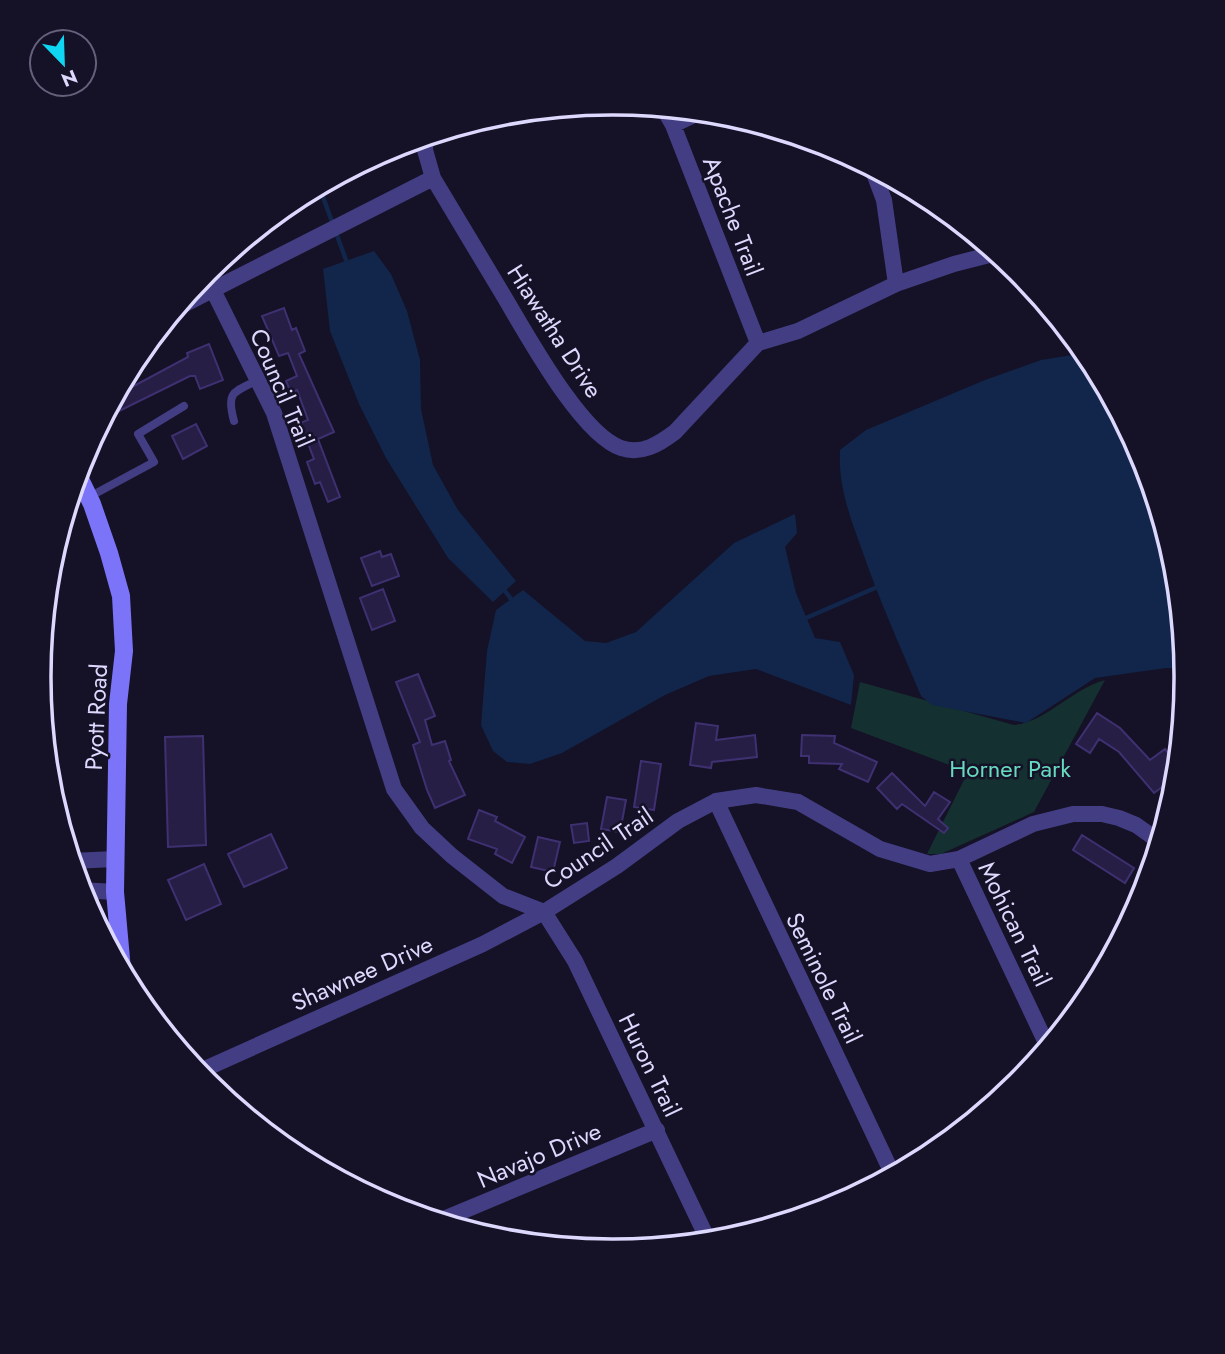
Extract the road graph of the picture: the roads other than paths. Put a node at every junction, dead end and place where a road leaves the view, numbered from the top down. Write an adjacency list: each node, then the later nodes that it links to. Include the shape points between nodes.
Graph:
1 (670, 118): 3 (street, Apache Trail)
2 (684, 120): 3 (street)
3 (674, 125): 11 (street, Apache Trail)
4 (425, 148): 5 (street, Hiawatha Drive)
5 (433, 178): 9 (street); 11 (street, Hiawatha Drive, via 557,382 584,417 620,448 648,449 675,432)
6 (877, 182): 8 (street)
7 (984, 256): 8 (street)
8 (896, 284): 11 (street, via 798,331)
9 (214, 290): 10 (street); 12 (street, Council Trail)
10 (199, 298)
11 (758, 343)
12 (258, 380): 14 (lane, via 232,396 229,403); 24 (street, Council Trail, via 274,413 394,789 422,828 452,856 503,896)
13 (184, 405): 16 (lane, via 138,434 154,463)
14 (234, 421)
15 (84, 488): 16 (street, Pyott Road)
16 (89, 497): 19 (street, Pyott Road, via 121,596 124,651 118,704)
17 (716, 801): 20 (street, Council Trail, via 756,795 798,802 880,849 930,864); 24 (street, Council Trail, via 678,821); 29 (street, Seminole Trail)
18 (1151, 836): 20 (street, Council Trail, via 1119,818 1073,814 1033,824)
19 (115, 859): 21 (street); 23 (street, Pyott Road)
20 (959, 859): 26 (street, Mohican Trail)
21 (82, 861)
22 (94, 891): 23 (street)
23 (115, 892): 25 (street, Pyott Road)
24 (544, 912): 27 (street, Shawnee Drive); 28 (street, Huron Trail, via 575,961)
25 (119, 944)
26 (1043, 1037)
27 (209, 1067)
28 (657, 1130): 30 (street, Navajo Drive); 31 (street, Huron Trail)
29 (889, 1166)
30 (452, 1215)
31 (704, 1231)

